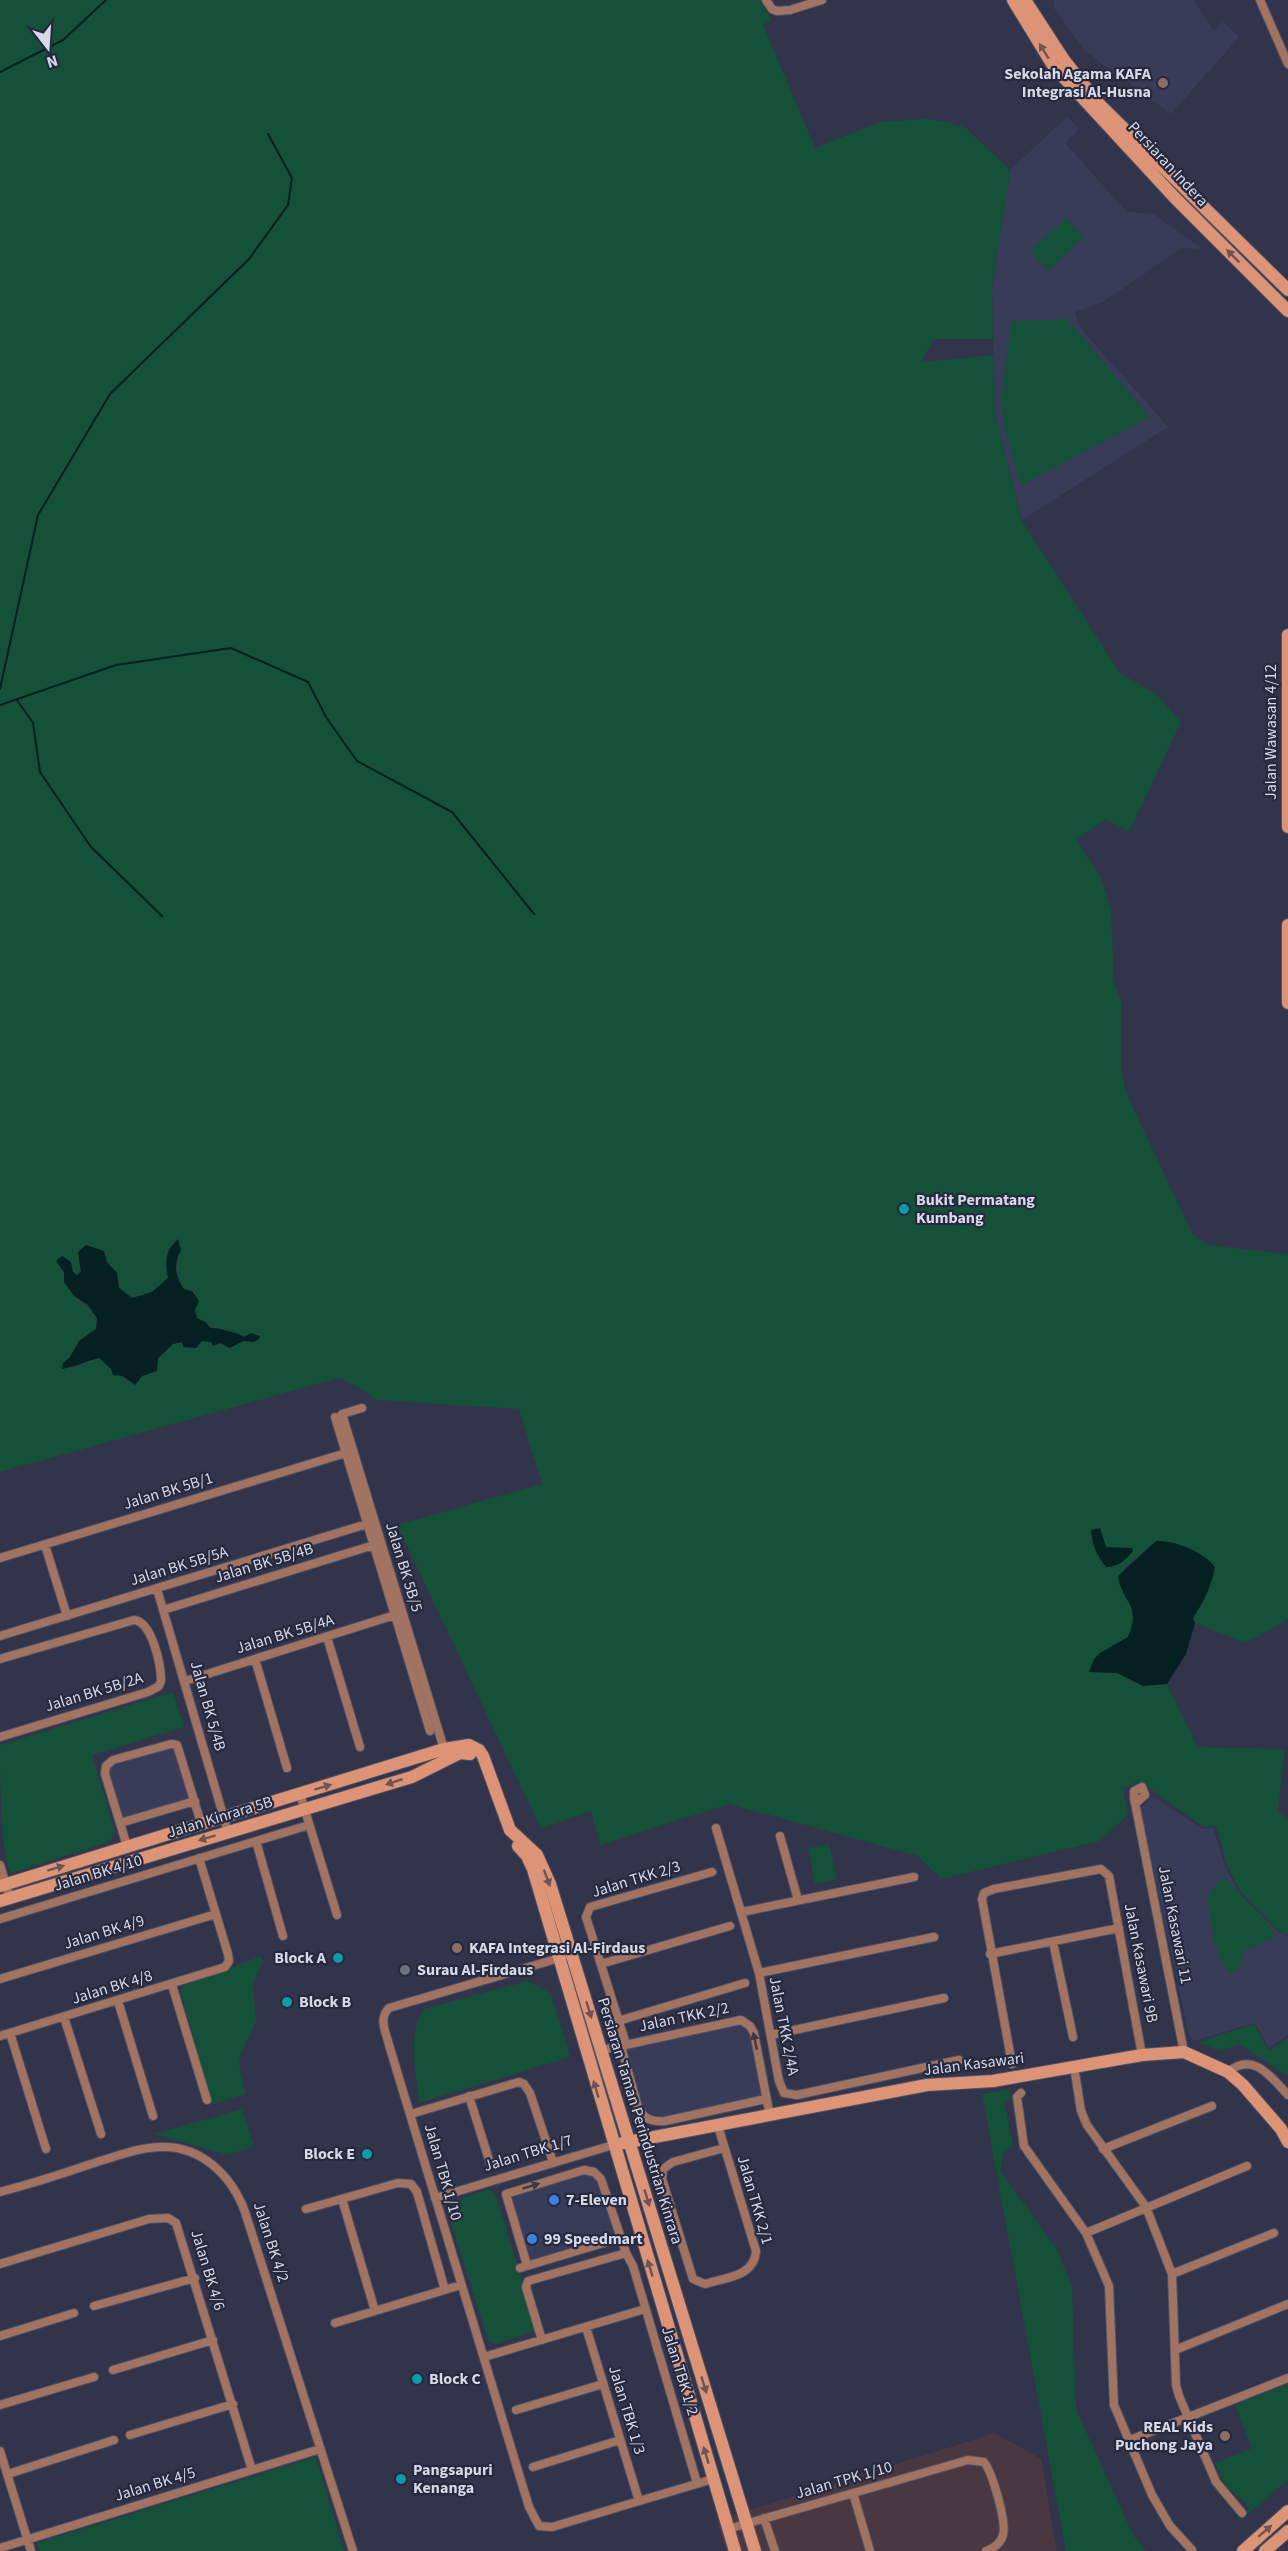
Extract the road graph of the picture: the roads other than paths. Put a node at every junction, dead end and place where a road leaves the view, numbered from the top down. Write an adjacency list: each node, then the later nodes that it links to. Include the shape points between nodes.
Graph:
1 (766, 0): 2 (street, via 772,9 782,11)
2 (822, 0)
3 (1013, 0): 8 (street, Persiaran Indera, one-way to 3, via 1175,198 1054,67)
4 (1025, 0): 7 (street, Persiaran Indera, via 1064,60 1099,104)
5 (1260, 0): 6 (street)
6 (1288, 64)
7 (1287, 287): 8 (street)
8 (1275, 298): 9 (street, Persiaran Indera)
9 (1288, 311)
10 (1288, 636): 11 (street, Jalan Wawasan 4/12)
11 (1288, 827)
12 (1288, 925): 13 (street)
13 (1288, 1003)
14 (362, 1408): 33 (street, Jalan BK 5B/5, via 342,1414)
15 (335, 1417): 16 (street, Jalan BK 5B/5)
16 (346, 1453): 17 (street, Jalan BK 5B/5); 18 (street, Jalan BK 5B/1)
17 (367, 1524): 19 (street, Jalan BK 5B/5); 21 (street, Jalan BK 5B/5A)
18 (45, 1545): 20 (street, Jalan BK 5B/1); 24 (street)
19 (374, 1545): 22 (street, Jalan BK 5B/4B); 23 (street, Jalan BK 5B/5)
20 (0, 1558)
21 (157, 1589): 22 (street, Jalan BK 5/4B); 24 (street, Jalan BK 5B/5A)
22 (163, 1610): 29 (street, Jalan BK 5/4B)
23 (395, 1615): 26 (street, Jalan BK 5B/4A); 30 (street, Jalan BK 5B/5)
24 (67, 1616): 25 (street, Jalan BK 5B/5A)
25 (0, 1636)
26 (327, 1637): 28 (street, Jalan BK 5B/4A); 32 (street)
27 (0, 1659): 31 (street, Jalan BK 5B/2A, via 134,1620 148,1628 161,1681 154,1690)
28 (255, 1659): 29 (street, Jalan BK 5B/4A); 34 (street)
29 (185, 1681): 39 (street, Jalan BK 5/4B)
30 (430, 1731)
31 (0, 1737)
32 (360, 1747)
33 (446, 1754): 35 (street, Jalan Kinrara 5B, one-way to 33); 38 (street, Jalan Kinrara 5B, one-way to 38, via 412,1777); 65 (street, Persiaran Taman Perindustrian Kinrara, one-way to 65, via 469,1745 483,1755 510,1830 541,1862); 66 (street, Persiaran Taman Perindustrian Kinrara, via 468,1754 479,1764 499,1824 527,1856 533,1869)
34 (287, 1768)
35 (300, 1794): 38 (street); 39 (street, Jalan Kinrara 5B)
36 (195, 1801): 40 (street); 40 (street, via 177,1745 113,1760 106,1766 105,1774); 41 (street)
37 (1136, 1803): 82 (street, Jalan Kasawari 11)
38 (304, 1809): 42 (street); 44 (street, Jalan Kinrara 5B)
39 (224, 1816): 41 (street, Jalan Kinrara 5B); 44 (street, Jalan BK 5/4B)
40 (120, 1823): 47 (street)
41 (201, 1823): 47 (street, Jalan Kinrara 5B)
42 (309, 1825): 46 (street, Jalan BK 4/10); 57 (street)
43 (716, 1828): 55 (street, Jalan TKK 2/4A)
44 (228, 1832): 53 (street, Jalan Kinrara 5B, one-way to 53)
45 (780, 1836): 54 (street)
46 (256, 1841): 48 (street, Jalan BK 4/10); 61 (street)
47 (127, 1846): 52 (street, Jalan Kinrara 5B, one-way to 47)
48 (199, 1858): 56 (street); 58 (street, Jalan BK 4/10)
49 (0, 1865): 52 (street)
50 (712, 1872): 67 (street, Jalan TKK 2/3, via 591,1907 586,1917)
51 (914, 1876): 54 (street)
52 (3, 1885): 53 (street)
53 (5, 1900)
54 (798, 1900): 55 (street)
55 (742, 1912): 68 (street, Jalan TKK 2/4A)
56 (216, 1914): 69 (street, Jalan BK 4/9); 71 (street, Jalan BK 4/8, via 230,1961 221,1970)
57 (337, 1915)
58 (0, 1919)
59 (729, 1926): 67 (street)
60 (1119, 1928): 63 (street); 64 (street, Jalan Kasawari 9B, via 1109,1876 1101,1869 994,1889 981,1899); 83 (street, Jalan Kasawari 9B)
61 (283, 1936)
62 (934, 1937): 68 (street)
63 (1053, 1942): 64 (street); 79 (street)
64 (990, 1954): 85 (street)
65 (572, 1955): 66 (street, Jalan TBK 1/10); 81 (street, Persiaran Taman Perindustrian Kinrara, one-way to 81)
66 (558, 1959): 96 (street, Jalan TBK 1/10, via 389,2008 384,2013 382,2020); 103 (street, Persiaran Taman Perindustrian Kinrara, one-way to 66)
67 (601, 1964): 75 (street, Jalan TKK 2/3)
68 (759, 1973): 77 (street, Jalan TKK 2/4A)
69 (0, 1979)
70 (745, 1983): 75 (street)
71 (171, 1985): 73 (street, Jalan BK 4/8); 94 (street)
72 (944, 1998): 77 (street)
73 (118, 2001): 74 (street, Jalan BK 4/8); 97 (street)
74 (64, 2017): 76 (street, Jalan BK 4/8); 100 (street)
75 (618, 2021): 80 (street, Jalan TKK 2/3)
76 (10, 2033): 78 (street, Jalan BK 4/8); 105 (street)
77 (771, 2035): 88 (street, Jalan TKK 2/4A, via 784,2093 797,2095)
78 (0, 2036)
79 (1073, 2037)
80 (623, 2045): 81 (street, Jalan TKK 2/2); 93 (street, Jalan TKK 2/2, via 638,2107 648,2120 665,2121); 93 (street, Jalan TKK 2/2, one-way to 80, via 754,2033 741,2020)
81 (602, 2050): 101 (street, Persiaran Taman Perindustrian Kinrara)
82 (1184, 2052): 83 (street, Jalan Kasawari); 87 (street, Jalan Kasawari)
83 (1142, 2055): 86 (street, Jalan Kasawari)
84 (959, 2060): 88 (street, Jalan TKK 2/4A)
85 (1012, 2064)
86 (1074, 2066): 92 (street, Jalan Kasawari); 106 (street, via 1081,2111)
87 (1228, 2072): 90 (street, via 1236,2065 1254,2064); 102 (street, Jalan Kasawari, via 1261,2103)
88 (869, 2079): 92 (street)
89 (1021, 2093): 117 (street, via 1016,2104 1024,2146)
90 (1288, 2095)
91 (469, 2096): 96 (street); 107 (street, via 513,2082 524,2084); 108 (street)
92 (873, 2096): 98 (street, Jalan Kasawari)
93 (766, 2099): 98 (street, Jalan TKK 2/2)
94 (207, 2100)
95 (1212, 2106): 106 (street)
96 (411, 2114): 113 (street, Jalan TBK 1/10)
97 (153, 2116)
98 (770, 2116): 99 (street, Jalan Kasawari)
99 (718, 2126): 101 (street, Jalan Kasawari); 104 (street, Jalan TKK 2/1)
100 (101, 2134)
101 (630, 2142): 103 (street, Jalan TBK 1/7); 162 (street, Persiaran Taman Perindustrian Kinrara, one-way to 162)
102 (1288, 2142)
103 (613, 2145): 107 (street, Jalan TBK 1/7); 155 (street, Persiaran Taman Perindustrian Kinrara, one-way to 103)
104 (724, 2148): 104 (street, Jalan TKK 2/1, via 756,2251 755,2263 748,2271 705,2284 693,2279 662,2179 663,2169 673,2162)
105 (46, 2149)
106 (1103, 2149): 115 (street)
107 (552, 2162): 110 (street, Jalan TBK 1/7)
108 (490, 2163)
109 (1247, 2166): 115 (street)
110 (501, 2178): 112 (street); 113 (street, Jalan TBK 1/7)
111 (0, 2193): 150 (street, Jalan BK 4/2, via 148,2148 188,2150 213,2164 241,2199)
112 (506, 2194): 119 (street, Jalan TBK 1/2, one-way to 119, via 584,2170 594,2172 601,2179); 119 (street, via 524,2266)
113 (435, 2198): 124 (street, Jalan TBK 1/10)
114 (342, 2199): 116 (street); 125 (street, via 403,2182 411,2184 417,2192); 129 (street)
115 (1146, 2207): 117 (street); 122 (street)
116 (306, 2209)
117 (1086, 2233): 149 (street, via 1109,2286 1114,2405)
118 (1274, 2233): 122 (street)
119 (620, 2238): 120 (street, Jalan TBK 1/2)
120 (626, 2253): 128 (street, Jalan TBK 1/2); 135 (street, via 528,2281 526,2287)
121 (0, 2264): 123 (street, Jalan BK 4/6, via 159,2217 176,2223)
122 (1172, 2274): 136 (street)
123 (195, 2278): 127 (street); 134 (street, Jalan BK 4/6)
124 (461, 2285): 125 (street); 137 (street, Jalan TBK 1/10)
125 (445, 2290): 129 (street)
126 (1288, 2304): 136 (street)
127 (94, 2306)
128 (645, 2309): 132 (street); 156 (street, Jalan TBK 1/2)
129 (375, 2311): 131 (street)
130 (74, 2313): 133 (street)
131 (335, 2323)
132 (586, 2326): 135 (street); 141 (street, Jalan TBK 1/3)
133 (0, 2336)
134 (213, 2340): 138 (street); 142 (street, Jalan BK 4/6)
135 (542, 2340): 137 (street)
136 (1175, 2349): 145 (street, via 1176,2385)
137 (484, 2357): 158 (street, Jalan TBK 1/10, via 529,2507 539,2526 552,2527)
138 (113, 2370)
139 (94, 2377): 143 (street)
140 (1288, 2378): 145 (street)
141 (603, 2384): 144 (street); 148 (street, Jalan TBK 1/3)
142 (232, 2404): 146 (street); 153 (street, Jalan BK 4/6)
143 (0, 2405)
144 (516, 2410)
145 (1189, 2417): 149 (street); 160 (street, via 1216,2482)
146 (130, 2435)
147 (114, 2440): 154 (street)
148 (620, 2440): 152 (street); 158 (street, Jalan TBK 1/3)
149 (1130, 2440): 167 (street, via 1152,2495 1170,2526)
150 (320, 2449): 153 (street, Jalan BK 4/5); 169 (street, Jalan BK 4/2)
151 (0, 2451): 154 (street)
152 (533, 2467)
153 (252, 2469): 165 (street, Jalan BK 4/5)
154 (8, 2474): 165 (street)
155 (713, 2479): 156 (street); 163 (street, Persiaran Taman Perindustrian Kinrara)
156 (698, 2483): 158 (street)
157 (853, 2493): 161 (street, Jalan TPK 1/10); 173 (street); 174 (street, Jalan TPK 1/10, via 968,2460 984,2462 993,2477 1004,2529 999,2543)
158 (639, 2501)
159 (1288, 2511): 175 (street, one-way to 159)
160 (1242, 2513)
161 (764, 2518): 162 (street, Jalan TPK 1/10); 172 (street)
162 (746, 2524): 163 (street, Jalan TPK 1/10); 171 (street, Persiaran Taman Perindustrian Kinrara)
163 (728, 2529): 170 (street, Persiaran Taman Perindustrian Kinrara)
164 (1288, 2531): 176 (street)
165 (27, 2540): 166 (street, Jalan BK 4/5); 168 (street)
166 (0, 2548)
167 (1191, 2550)
168 (31, 2551)
169 (353, 2551)
170 (735, 2551)
171 (755, 2551)
172 (775, 2551)
173 (870, 2551)
174 (986, 2551)
175 (1243, 2551)
176 (1265, 2551)

